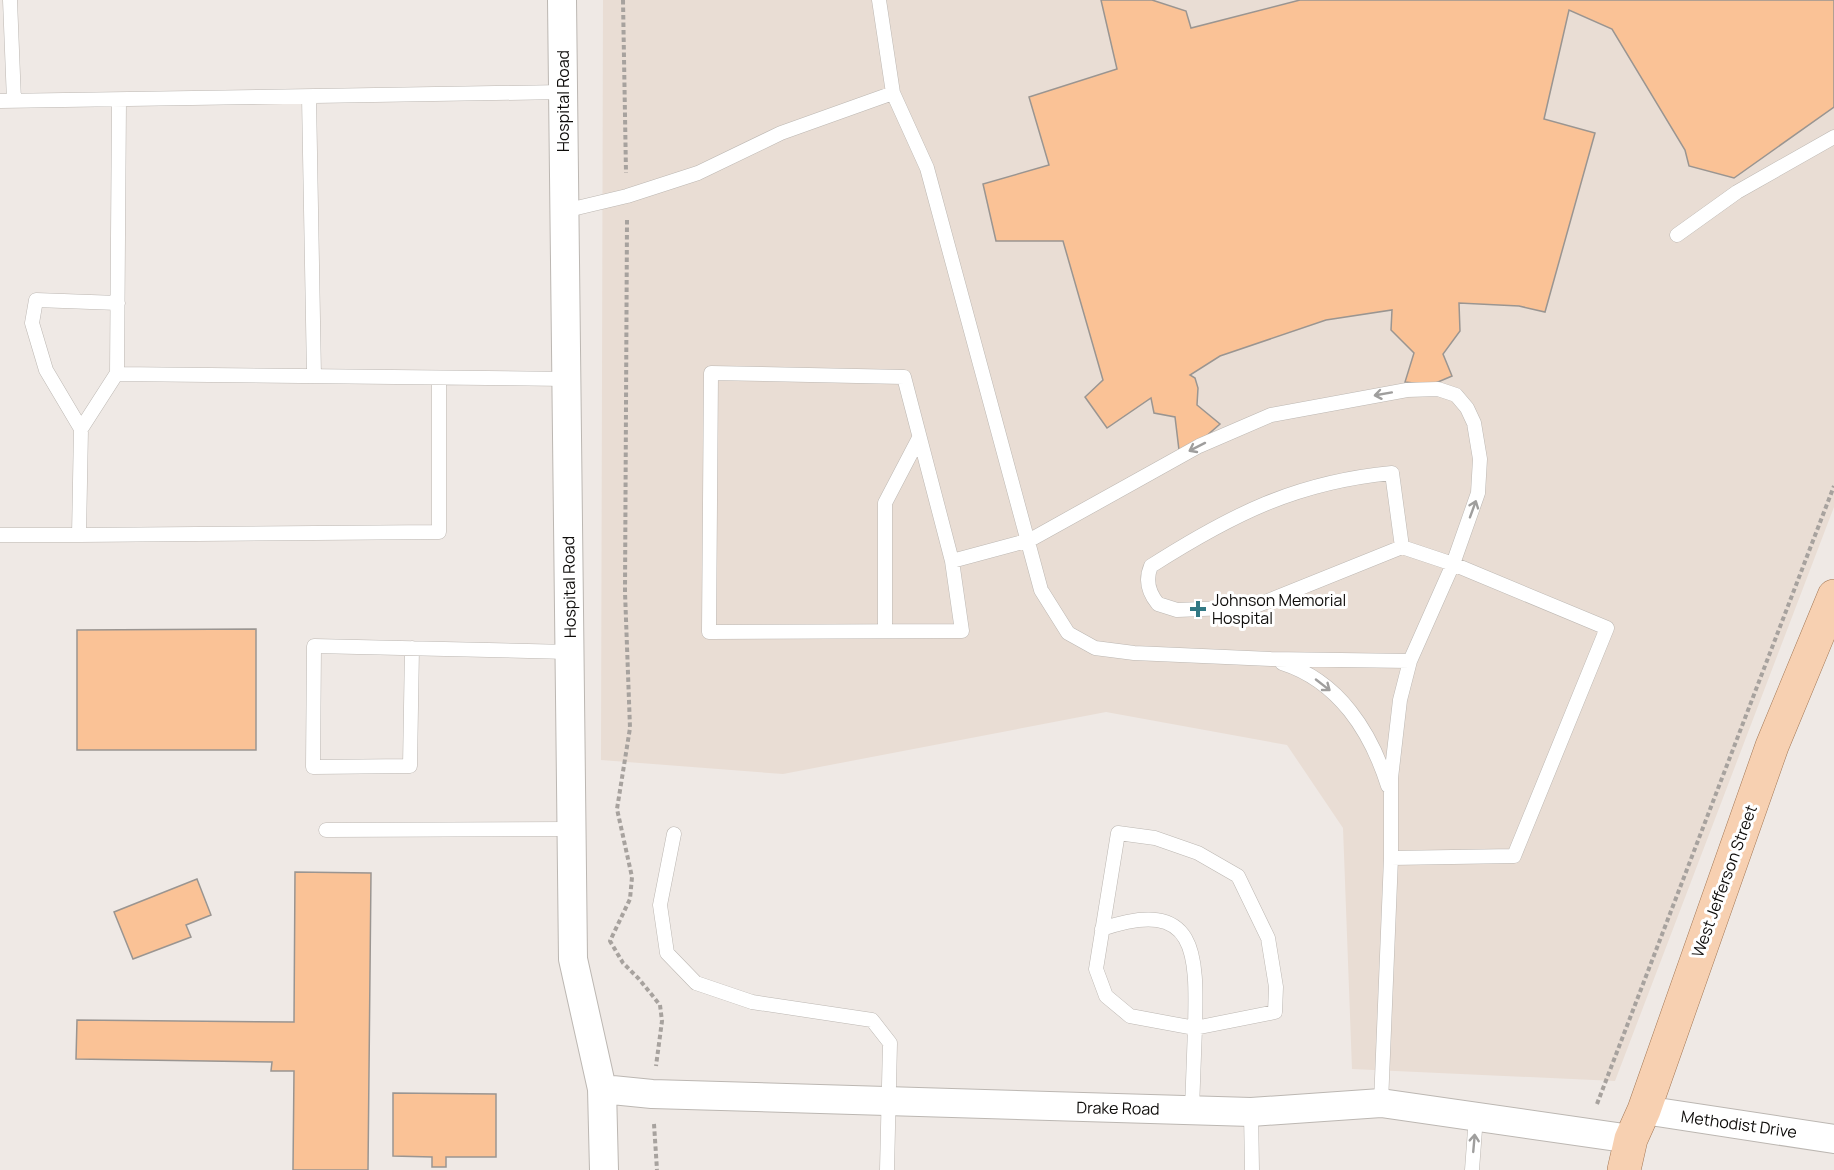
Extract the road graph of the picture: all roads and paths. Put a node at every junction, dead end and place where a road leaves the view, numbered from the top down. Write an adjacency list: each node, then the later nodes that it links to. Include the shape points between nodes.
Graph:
1 (10, 0): 9 (lane)
2 (562, 0): 5 (street, Hospital Road)
3 (623, 0): 11 (path)
4 (879, 0): 6 (lane)
5 (563, 93): 7 (lane); 12 (street, Hospital Road)
6 (893, 93): 11 (lane, via 781,133 698,173); 24 (lane, via 927,168)
7 (309, 98): 8 (lane); 16 (lane)
8 (119, 100): 9 (lane); 14 (lane)
9 (7, 101)
10 (1834, 137): 13 (lane, via 1737,192)
11 (627, 196): 12 (lane); 43 (path, via 625,592 630,728 617,809 632,878 630,900 610,941 623,963 660,1005 661,1037)
12 (564, 211): 18 (street, Hospital Road)
13 (1677, 234)
14 (118, 303): 15 (lane); 19 (lane, via 36,300 32,324 46,370)
15 (117, 373): 16 (lane); 19 (lane)
16 (314, 376): 17 (lane)
17 (439, 378): 18 (lane); 23 (lane, via 440,532)
18 (567, 379): 31 (street, Hospital Road)
19 (81, 429): 23 (lane)
20 (919, 438): 26 (lane); 29 (lane, via 885,503); 29 (lane, via 904,377 711,373 709,632)
21 (1834, 486): 41 (path)
22 (0, 535): 23 (lane)
23 (79, 535)
24 (1030, 540): 26 (lane); 27 (lane, one-way to 24, via 1478,493 1480,459 1474,423 1467,408 1456,395 1437,389 1407,390 1271,415 1199,446); 32 (lane, via 1041,590 1068,633 1095,648)
25 (1402, 547): 25 (lane, via 1392,473 1352,477 1239,513 1151,566 1148,587 1158,604 1177,609 1253,607); 27 (lane)
26 (951, 561): 29 (lane, via 962,631)
27 (1453, 564): 33 (lane); 38 (lane, via 1607,628 1514,856)
28 (1834, 596): 49 (main road, West Jefferson Street, via 1772,746)
29 (885, 631)
30 (412, 648): 30 (lane, via 314,646 313,767 410,766); 31 (lane)
31 (569, 652): 35 (street, Hospital Road)
32 (1271, 659): 33 (lane); 34 (lane, one-way to 34, via 1298,668 1325,686 1350,711 1372,742)
33 (1410, 661): 34 (lane, via 1400,700)
34 (1391, 798): 38 (lane)
35 (571, 829): 36 (lane); 42 (street, Hospital Road, via 573,959)
36 (326, 830)
37 (674, 834): 44 (lane, via 660,904 667,953 696,983 752,1002 872,1020 890,1043)
38 (1391, 858): 45 (lane)
39 (1102, 929): 40 (lane, via 1096,969 1106,996 1130,1017); 40 (lane, via 1148,918 1170,924 1189,941 1196,972); 40 (lane, via 1118,833 1155,838 1198,853 1238,876 1268,938 1276,987 1275,1012)
40 (1195, 1028): 46 (lane)
41 (1603, 1086)
42 (602, 1089): 43 (street, Drake Road); 51 (street, Hospital Road)
43 (652, 1094): 44 (street, Drake Road); 52 (path)
44 (889, 1103): 46 (street, Drake Road); 53 (lane)
45 (1381, 1103): 47 (street, Drake Road); 48 (street, Drake Road)
46 (1192, 1109): 47 (street, Drake Road)
47 (1251, 1112): 54 (lane)
48 (1476, 1116): 49 (street, Drake Road); 55 (lane, one-way to 48)
49 (1633, 1140): 50 (street, Methodist Drive)
50 (1834, 1140)
51 (603, 1170)
52 (657, 1170)
53 (887, 1170)
54 (1252, 1170)
55 (1472, 1170)

